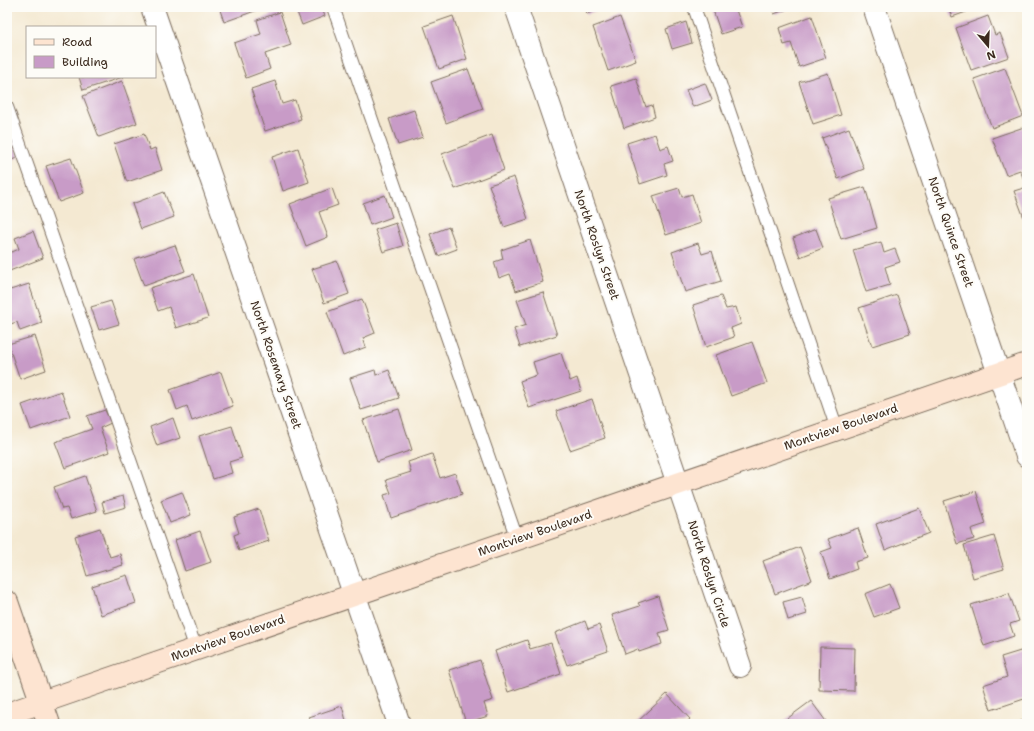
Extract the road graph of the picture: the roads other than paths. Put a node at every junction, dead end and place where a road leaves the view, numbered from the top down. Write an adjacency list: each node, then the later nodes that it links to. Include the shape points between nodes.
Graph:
1 (152, 7): 13 (street, North Rosemary Street)
2 (333, 7): 12 (lane)
3 (516, 7): 11 (street, North Roslyn Street)
4 (694, 7): 9 (lane)
5 (874, 7): 8 (street, North Quince Street)
6 (7, 107): 15 (lane)
7 (1027, 364): 8 (main road, Montview Boulevard)
8 (999, 373): 9 (main road, Montview Boulevard); 10 (street, North Quince Street)
9 (837, 428): 11 (main road, Montview Boulevard)
10 (1027, 456)
11 (679, 483): 12 (main road, Montview Boulevard); 16 (street, North Roslyn Circle)
12 (517, 539): 13 (main road, Montview Boulevard)
13 (355, 595): 15 (main road, Montview Boulevard); 20 (street, North Rosemary Street)
14 (7, 602): 17 (main road)
15 (196, 649): 17 (main road, Montview Boulevard)
16 (740, 666)
17 (42, 702): 18 (main road, Montview Boulevard); 19 (main road)
18 (7, 714)
19 (49, 724)
20 (399, 724)

